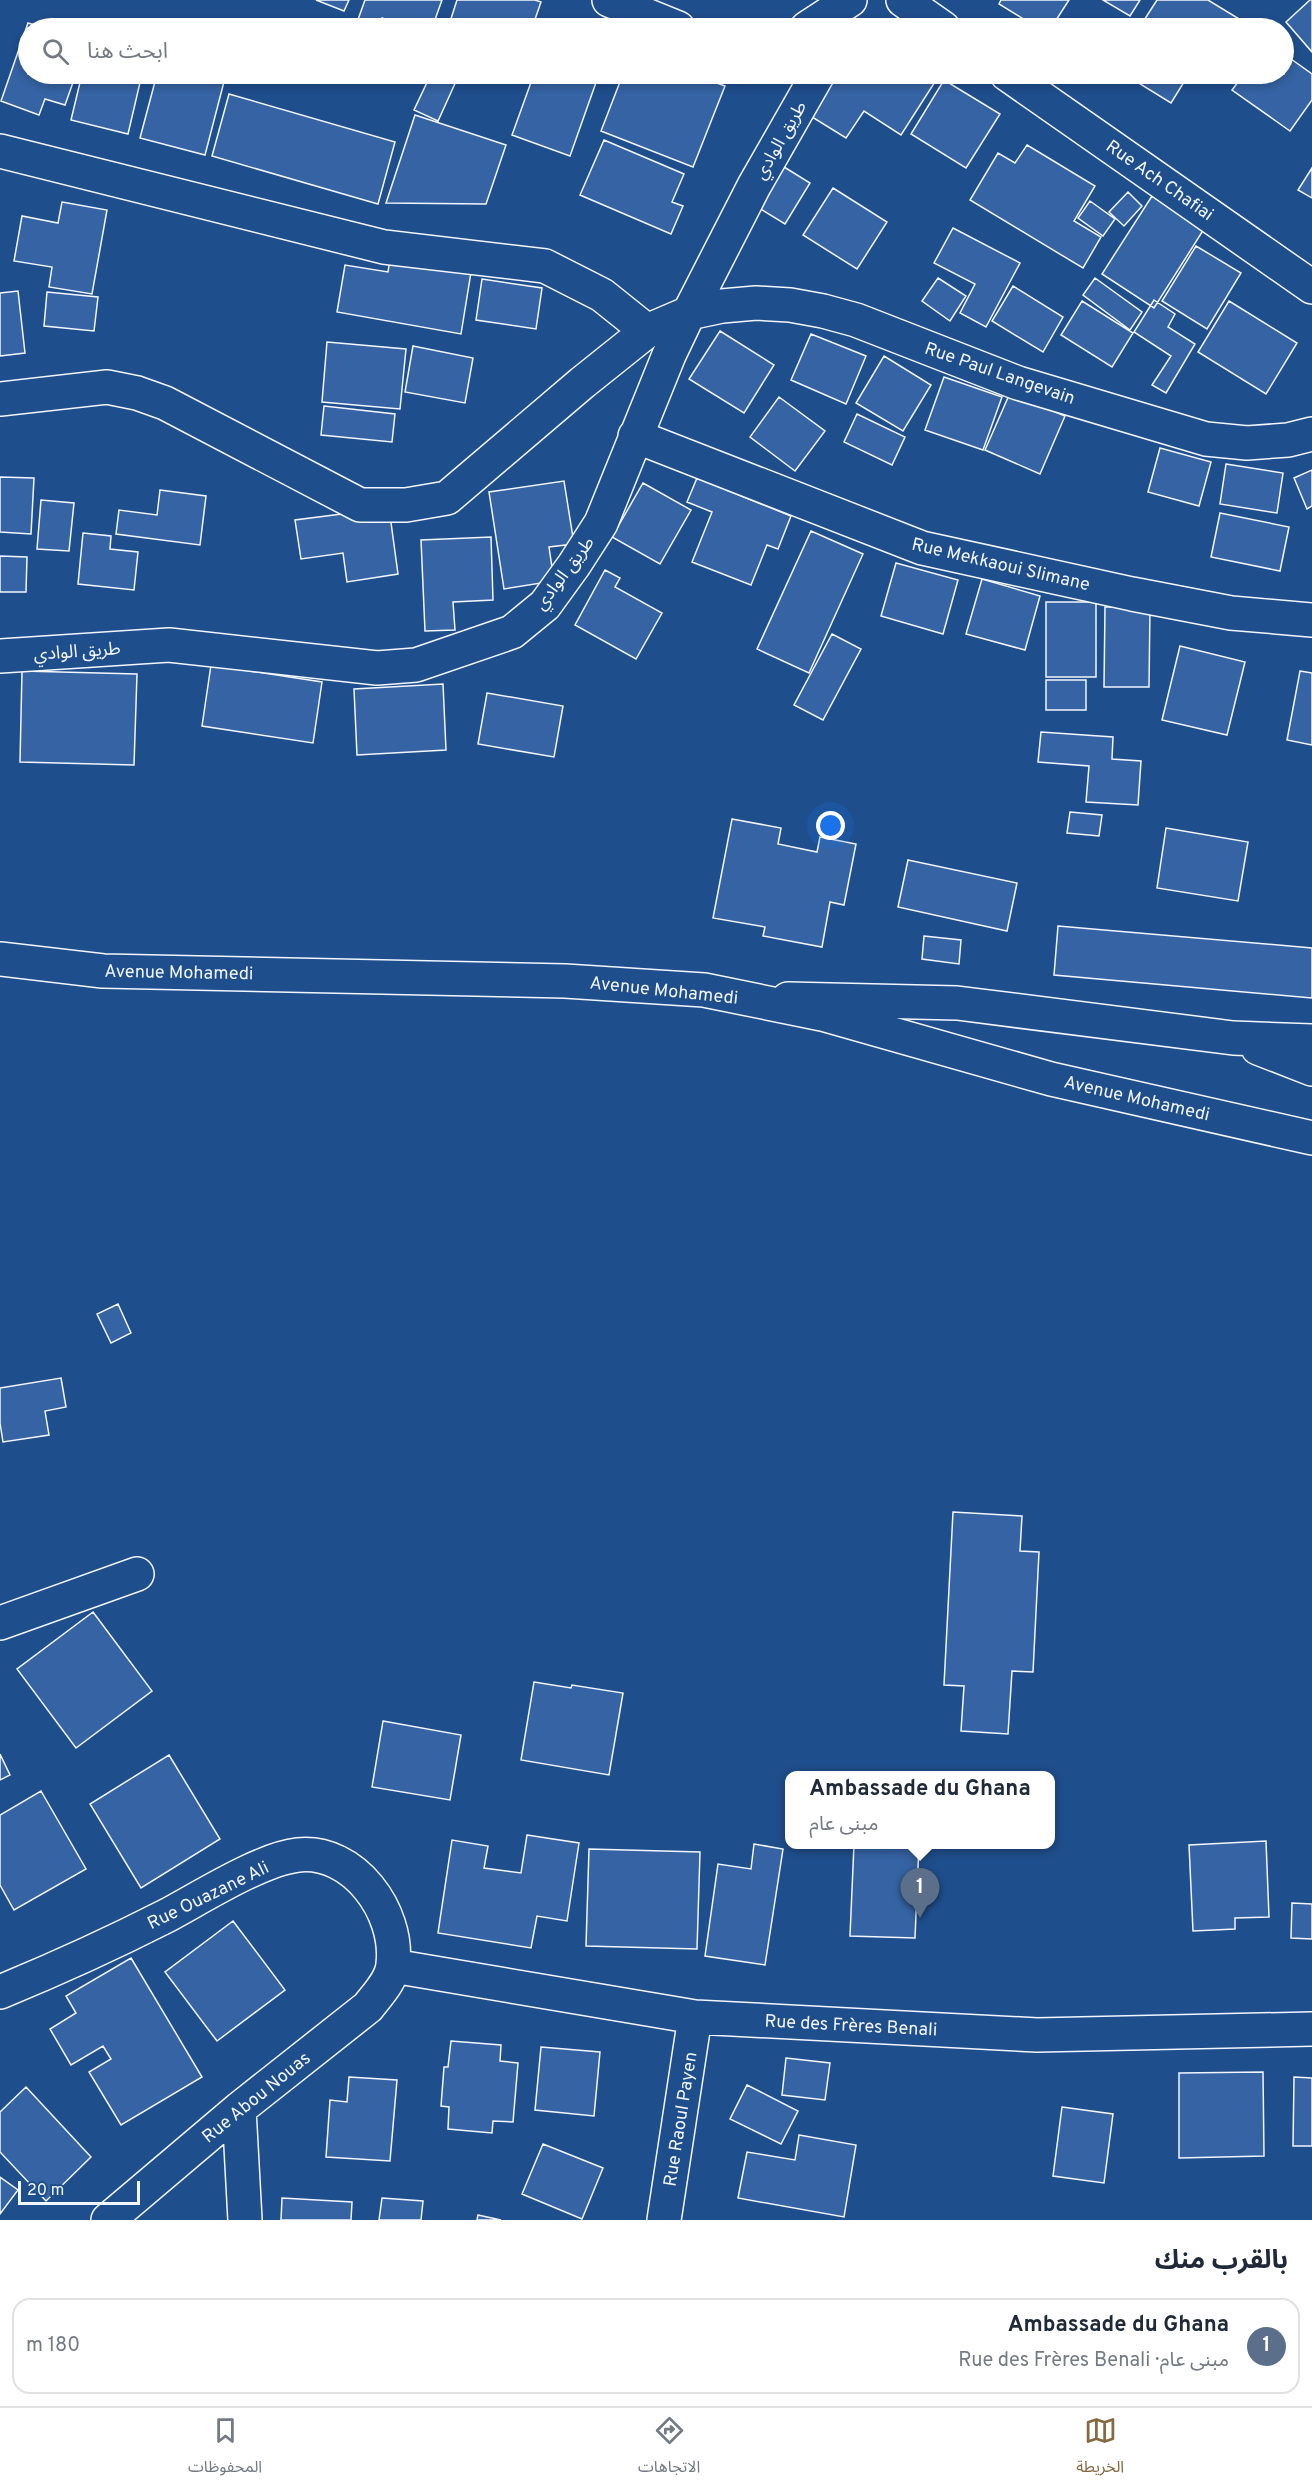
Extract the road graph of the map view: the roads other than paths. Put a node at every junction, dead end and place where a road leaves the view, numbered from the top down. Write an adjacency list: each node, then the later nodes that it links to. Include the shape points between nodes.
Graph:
1 (609, 0): 5 (street)
2 (850, 0): 6 (street)
3 (865, 0): 7 (street)
4 (903, 0): 8 (street)
5 (653, 18)
6 (822, 18)
7 (852, 18)
8 (929, 18)
9 (812, 84): 13 (street, طريق الوادي, via 753,186)
10 (1021, 84): 12 (street, Rue Ach Chafiai)
11 (0, 151): 14 (street, via 384,247 545,266 602,295)
12 (1312, 287)
13 (689, 313): 14 (street, Rue Paul Langevain); 16 (street, Rue Paul Langevain, via 756,303 823,311 1018,383 1206,438 1247,443); 17 (street, طريق الوادي)
14 (647, 331): 15 (street, Rue Paul Langevain, via 447,498 406,505 360,505 165,403 137,393 107,387)
15 (0, 399)
16 (1312, 434)
17 (635, 436): 18 (street, Rue Mekkaoui Slimane, via 922,548 1209,609); 19 (street, طريق الوادي, via 601,523 545,605 512,632 469,648 417,665 377,668 169,645)
18 (1312, 620)
19 (0, 656)
20 (0, 959): 21 (street, Avenue Mohamedi, via 103,971 565,981 704,990)
21 (746, 998): 22 (street, via 957,1003); 25 (street, Avenue Mohamedi, via 822,1014 1051,1079)
22 (1233, 1038): 23 (street); 24 (street)
23 (1312, 1041)
24 (1312, 1069)
25 (1312, 1138)
26 (137, 1574): 27 (street)
27 (0, 1623)
28 (393, 1966): 29 (street, Rue Ouazane Ali, via 393,1940 380,1903 364,1881 330,1857 298,1855 262,1866 92,1953); 30 (street, Rue des Frères Benali); 32 (street, Rue Abou Nouas, via 385,1985 368,2007)
29 (0, 1992)
30 (695, 2017): 31 (street, Rue des Frères Benali, via 1037,2035); 35 (street, Rue Raoul Payen)
31 (1312, 2029)
32 (239, 2109): 33 (street, Rue Abou Nouas); 34 (street)
33 (108, 2220)
34 (245, 2220)
35 (664, 2220)

